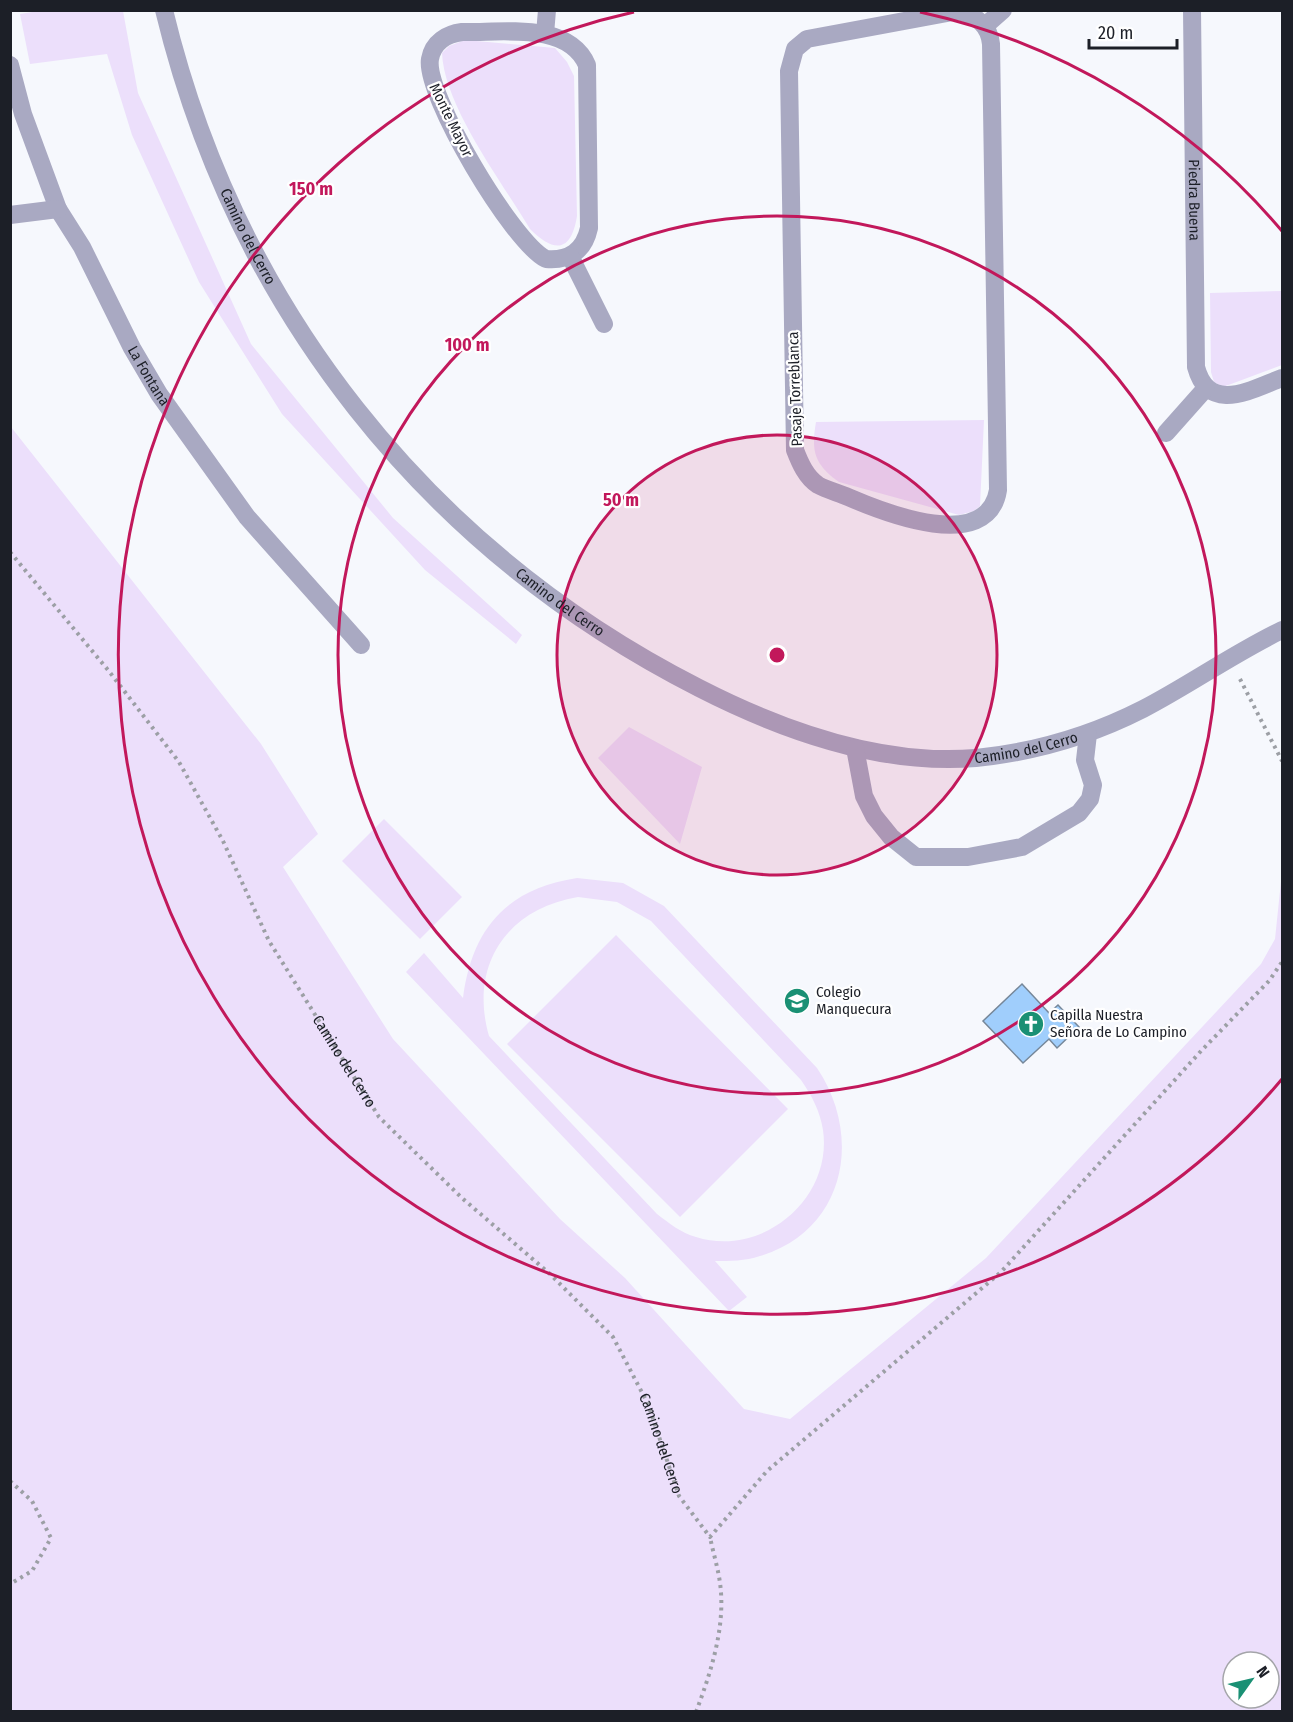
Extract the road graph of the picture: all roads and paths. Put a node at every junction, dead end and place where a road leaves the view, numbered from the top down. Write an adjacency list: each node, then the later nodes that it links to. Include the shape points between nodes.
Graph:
1 (164, 10): 21 (street, Camino del Cerro, via 198,128 261,269 319,361 415,478 501,558 633,652 772,722)
2 (547, 10): 7 (street)
3 (1003, 10): 6 (street)
4 (1192, 10): 14 (street, Piedra Buena, via 1196,356 1199,379)
5 (943, 11): 6 (street, Pasaje Torreblanca, via 965,13); 6 (street, Pasaje Torreblanca, via 901,23 807,39 795,49 789,70 795,450 807,475 818,485 908,519 943,524 978,520 993,506 998,490 991,45)
6 (986, 25)
7 (545, 34): 11 (street, Monte Mayor, via 578,49 586,65 589,228 583,245); 11 (street, Monte Mayor, via 453,33 432,51 429,70 453,127 519,235 546,259)
8 (10, 65): 9 (street, La Fontana, via 23,114)
9 (58, 209): 10 (street); 18 (street, La Fontana, via 82,247 132,348 188,438 248,517)
10 (10, 215)
11 (570, 256): 12 (street)
12 (604, 324)
13 (1282, 378): 14 (street, via 1236,394 1215,393)
14 (1206, 388): 15 (street)
15 (1166, 433)
16 (10, 552): 25 (path, Camino del Cerro, via 179,762 224,841 269,941 379,1117 613,1337 648,1404 679,1496)
17 (1282, 630): 19 (street, Camino del Cerro)
18 (361, 645)
19 (1229, 658): 20 (street, Camino del Cerro, via 1144,708); 22 (path)
20 (1088, 734): 21 (street, Camino del Cerro, via 1011,754 971,758 893,755); 21 (street, via 1085,760 1093,785 1090,800 1079,813 1022,847 968,857 916,857 891,837 864,796)
21 (855, 748)
22 (1282, 761)
23 (1282, 962): 25 (path, via 1269,981 1001,1272 767,1472)
24 (10, 1481): 26 (path, via 32,1501 51,1538 32,1571)
25 (710, 1537): 27 (path, Camino del Cerro, via 720,1584 720,1614 717,1645)
26 (10, 1584)
27 (696, 1712)

